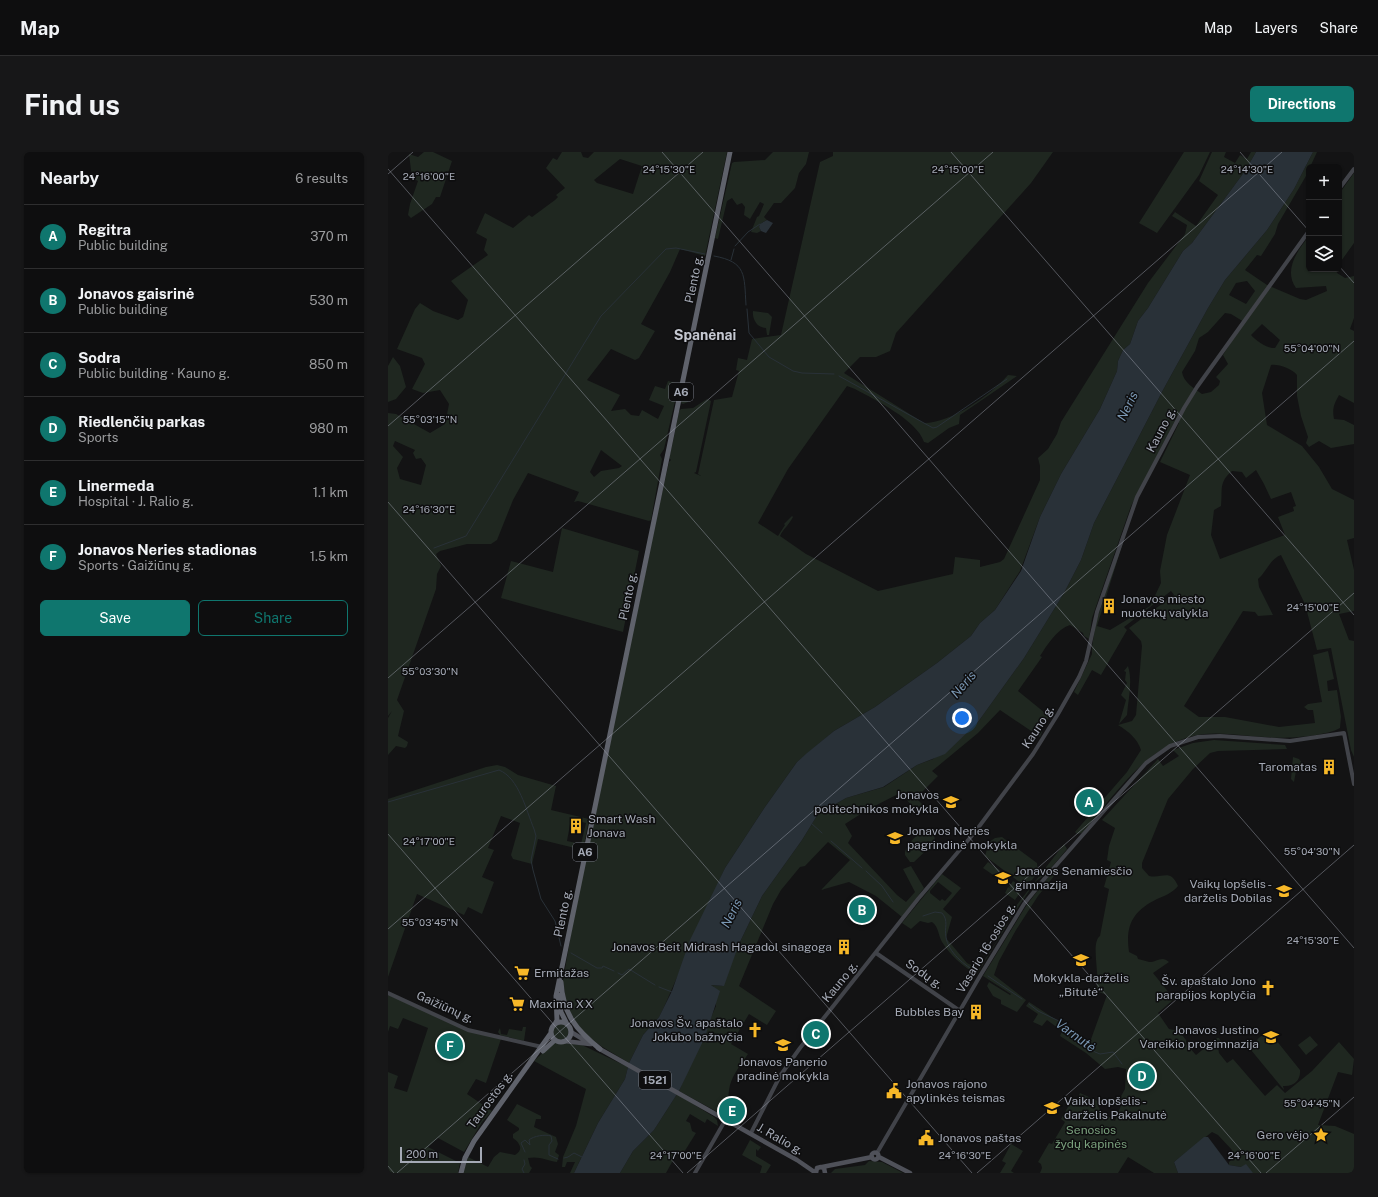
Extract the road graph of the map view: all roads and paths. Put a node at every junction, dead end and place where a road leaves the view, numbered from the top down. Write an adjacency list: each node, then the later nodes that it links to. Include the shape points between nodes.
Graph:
1 (730, 152): 7 (highway, Plento g. / A6)
2 (1354, 169): 3 (main road)
3 (1342, 185)
4 (1306, 234): 6 (main road, Kauno g., via 1186,404 1139,492 1097,612 1086,661 1062,709 988,815)
5 (1354, 784): 10 (main road, Vasario 16-osios g., via 1344,733 1290,741 1206,736 1181,742 1156,755 1139,770 1034,891)
6 (876, 953): 10 (main road, Sodų g.); 22 (main road, Kauno g., via 780,1076)
7 (560, 975): 8 (highway, A6); 19 (highway, via 563,1000 572,1022 584,1037)
8 (558, 986): 11 (highway, A6); 12 (highway, A6, via 560,1007)
9 (388, 993): 18 (main road, Gaižiūnų g., via 468,1030)
10 (960, 1011): 23 (main road, Vasario 16-osios g.)
11 (555, 1024): 12 (highway); 14 (highway, A6)
12 (567, 1024): 13 (highway, A6)
13 (571, 1032): 16 (highway, via 569,1038); 17 (main road, 1521)
14 (551, 1033): 15 (highway); 18 (highway, A6)
15 (556, 1040): 16 (highway); 20 (highway, A6)
16 (564, 1041): 17 (main road, 1521)
17 (593, 1045): 19 (main road, 1521)
18 (542, 1047): 20 (highway, A6)
19 (600, 1049): 21 (main road, J. Ralio g. / 1521)
20 (530, 1062): 27 (highway, Taurostos g. / A6, via 474,1141)
21 (726, 1119): 22 (main road, J. Ralio g. / 1521); 28 (main road)
22 (751, 1133): 24 (main road, J. Ralio g. / 1521)
23 (878, 1155): 25 (main road, via 873,1154 872,1157); 31 (main road)
24 (804, 1164): 26 (main road, J. Ralio g. / 1521); 29 (main road, J. Ralio g. / 1521)
25 (835, 1164): 26 (main road); 30 (main road)
26 (820, 1167): 29 (main road); 30 (main road)
27 (461, 1173)
28 (695, 1173)
29 (816, 1173)
30 (825, 1173)
31 (910, 1173)

